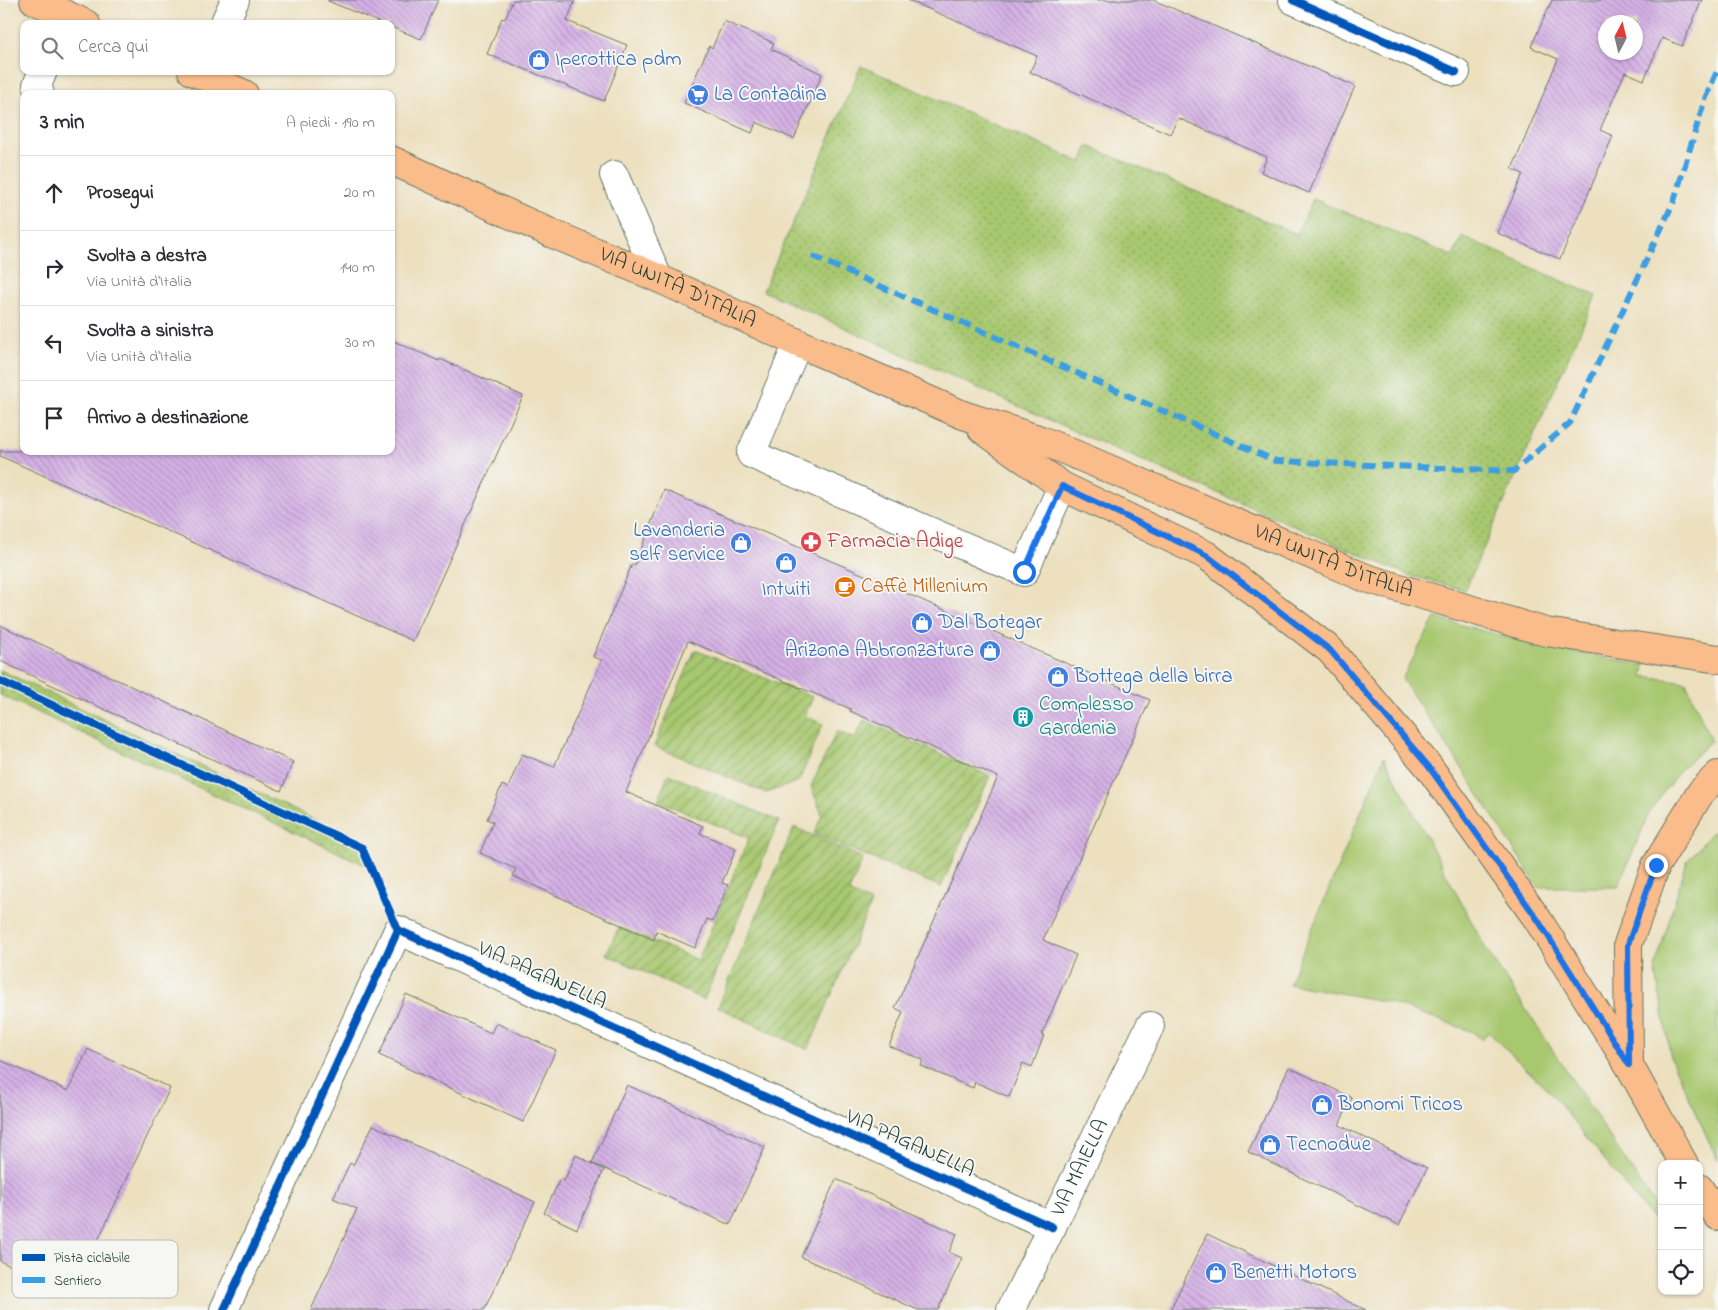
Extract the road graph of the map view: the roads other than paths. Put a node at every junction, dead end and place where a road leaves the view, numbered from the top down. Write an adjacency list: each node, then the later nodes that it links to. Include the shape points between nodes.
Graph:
1 (34, 0): 4 (main road)
2 (235, 0): 5 (street)
3 (1293, 0): 6 (street)
4 (71, 20)
5 (226, 20)
6 (1456, 72)
7 (41, 75): 9 (street, via 37,85)
8 (203, 75): 10 (main road)
9 (39, 90)
10 (235, 90)
11 (395, 162): 13 (main road, VIA UNITÀ D'ITALIA)
12 (614, 175): 13 (street)
13 (658, 278): 14 (main road, VIA UNITÀ D'ITALIA)
14 (798, 343): 15 (main road, VIA UNITÀ D'ITALIA); 16 (street, via 751,454 1024,572)
15 (963, 415): 16 (main road, VIA UNITÀ D'ITALIA); 17 (main road, VIA UNITÀ D'ITALIA, via 1041,440 1366,578 1546,632)
16 (1062, 486): 20 (main road, VIA UNITÀ D'ITALIA, via 1206,555 1330,650 1429,767 1538,920)
17 (1718, 659)
18 (1718, 775): 20 (main road, VIA UNITÀ D'ITALIA, via 1701,792 1656,865 1628,944)
19 (1150, 1026): 24 (street, VIA MAIELLA)
20 (1629, 1065): 21 (main road, VIA UNITÀ D'ITALIA)
21 (1682, 1160)
22 (1703, 1194): 23 (main road)
23 (1718, 1216)
24 (1052, 1227): 25 (street, VIA PAGANELLA, via 398,930); 26 (street, VIA MAIELLA)
25 (224, 1310)
26 (1011, 1310)

